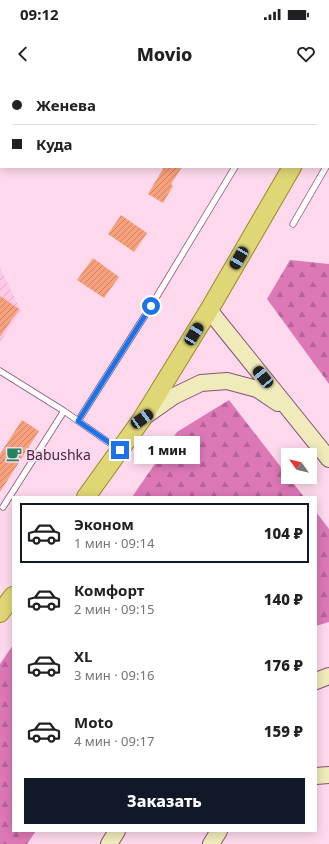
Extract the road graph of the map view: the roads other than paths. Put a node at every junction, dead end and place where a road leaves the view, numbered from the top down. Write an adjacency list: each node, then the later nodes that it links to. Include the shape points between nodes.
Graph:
1 (233, 168): 10 (lane, via 151,306)
2 (291, 168): 5 (main road)
3 (325, 168): 4 (lane)
4 (293, 224)
5 (209, 310): 7 (main road); 9 (main road)
6 (0, 371): 8 (lane)
7 (290, 410): 9 (main road, via 257,389 227,381 201,383 174,396); 12 (main road)
8 (64, 411): 10 (lane); 14 (lane)
9 (142, 419): 11 (main road)
10 (78, 421): 11 (lane)
11 (120, 450): 13 (main road)
12 (329, 459)
13 (87, 496)
14 (3, 507)
15 (12, 597): 16 (main road)
16 (0, 613)
17 (329, 676): 18 (main road)
18 (317, 681)
19 (329, 775): 20 (main road)
20 (317, 776)
21 (116, 832): 23 (main road)
22 (218, 832): 24 (main road)
23 (110, 844)
24 (211, 844)

